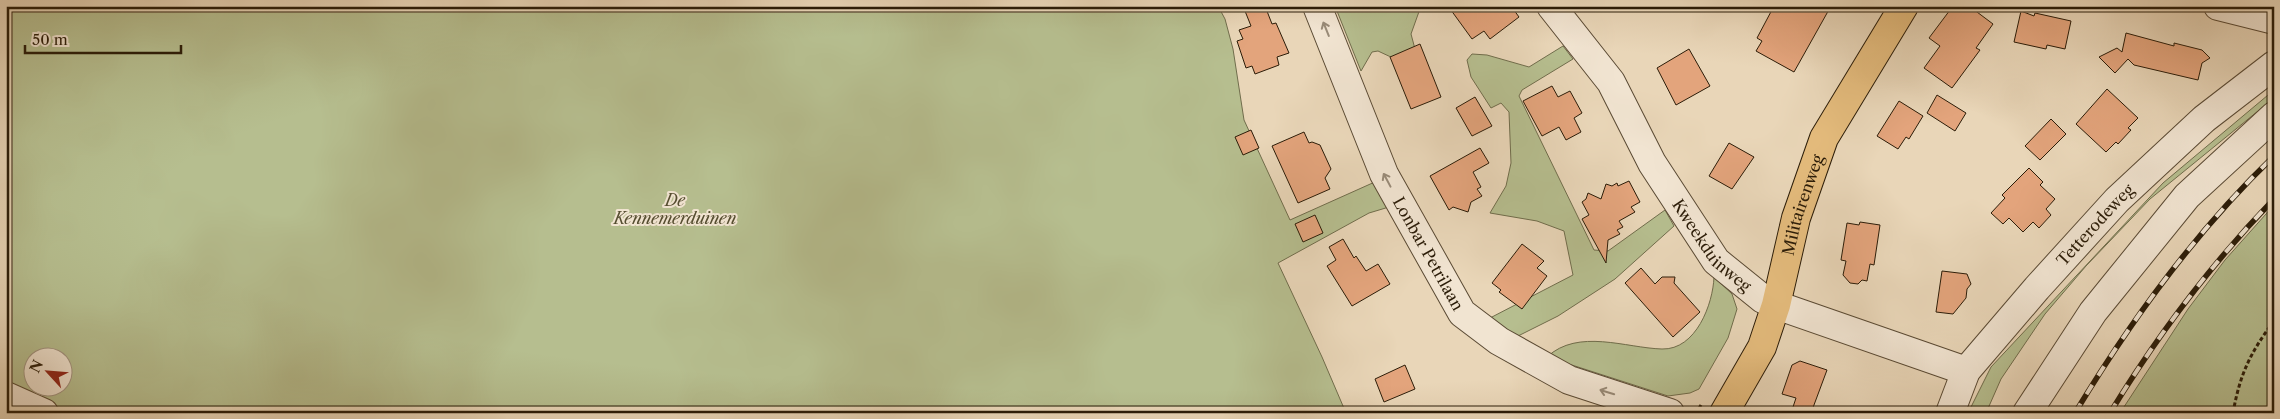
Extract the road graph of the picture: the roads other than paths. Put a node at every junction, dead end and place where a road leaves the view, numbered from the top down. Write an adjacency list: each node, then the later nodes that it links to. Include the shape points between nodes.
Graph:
1 (1318, 6): 13 (street, Lonbar Petrilaan, one-way to 1, via 1569,380 1498,341 1462,313 1384,174)
2 (1551, 6): 9 (street, Kweekduinweg, via 1611,82 1652,163 1716,261)
3 (1884, 6): 9 (main road, Militairenweg, via 1816,119 1799,159 1776,233)
4 (1904, 6): 9 (main road, Militairenweg, via 1824,138)
5 (2218, 6): 6 (street)
6 (2274, 20)
7 (2274, 65): 10 (street, Tetterodeweg, via 2204,119 2117,200)
8 (2274, 116): 17 (street, via 2187,196 2093,312)
9 (1770, 302): 10 (street, Kweekduinweg); 14 (main road, Militairenweg); 15 (main road, Militairenweg, via 1762,347)
10 (1966, 371): 16 (street, Tetterodeweg)
11 (6, 396): 12 (street)
12 (44, 413)
13 (1670, 413)
14 (1706, 413)
15 (1724, 413)
16 (1950, 413)
17 (2027, 413)

